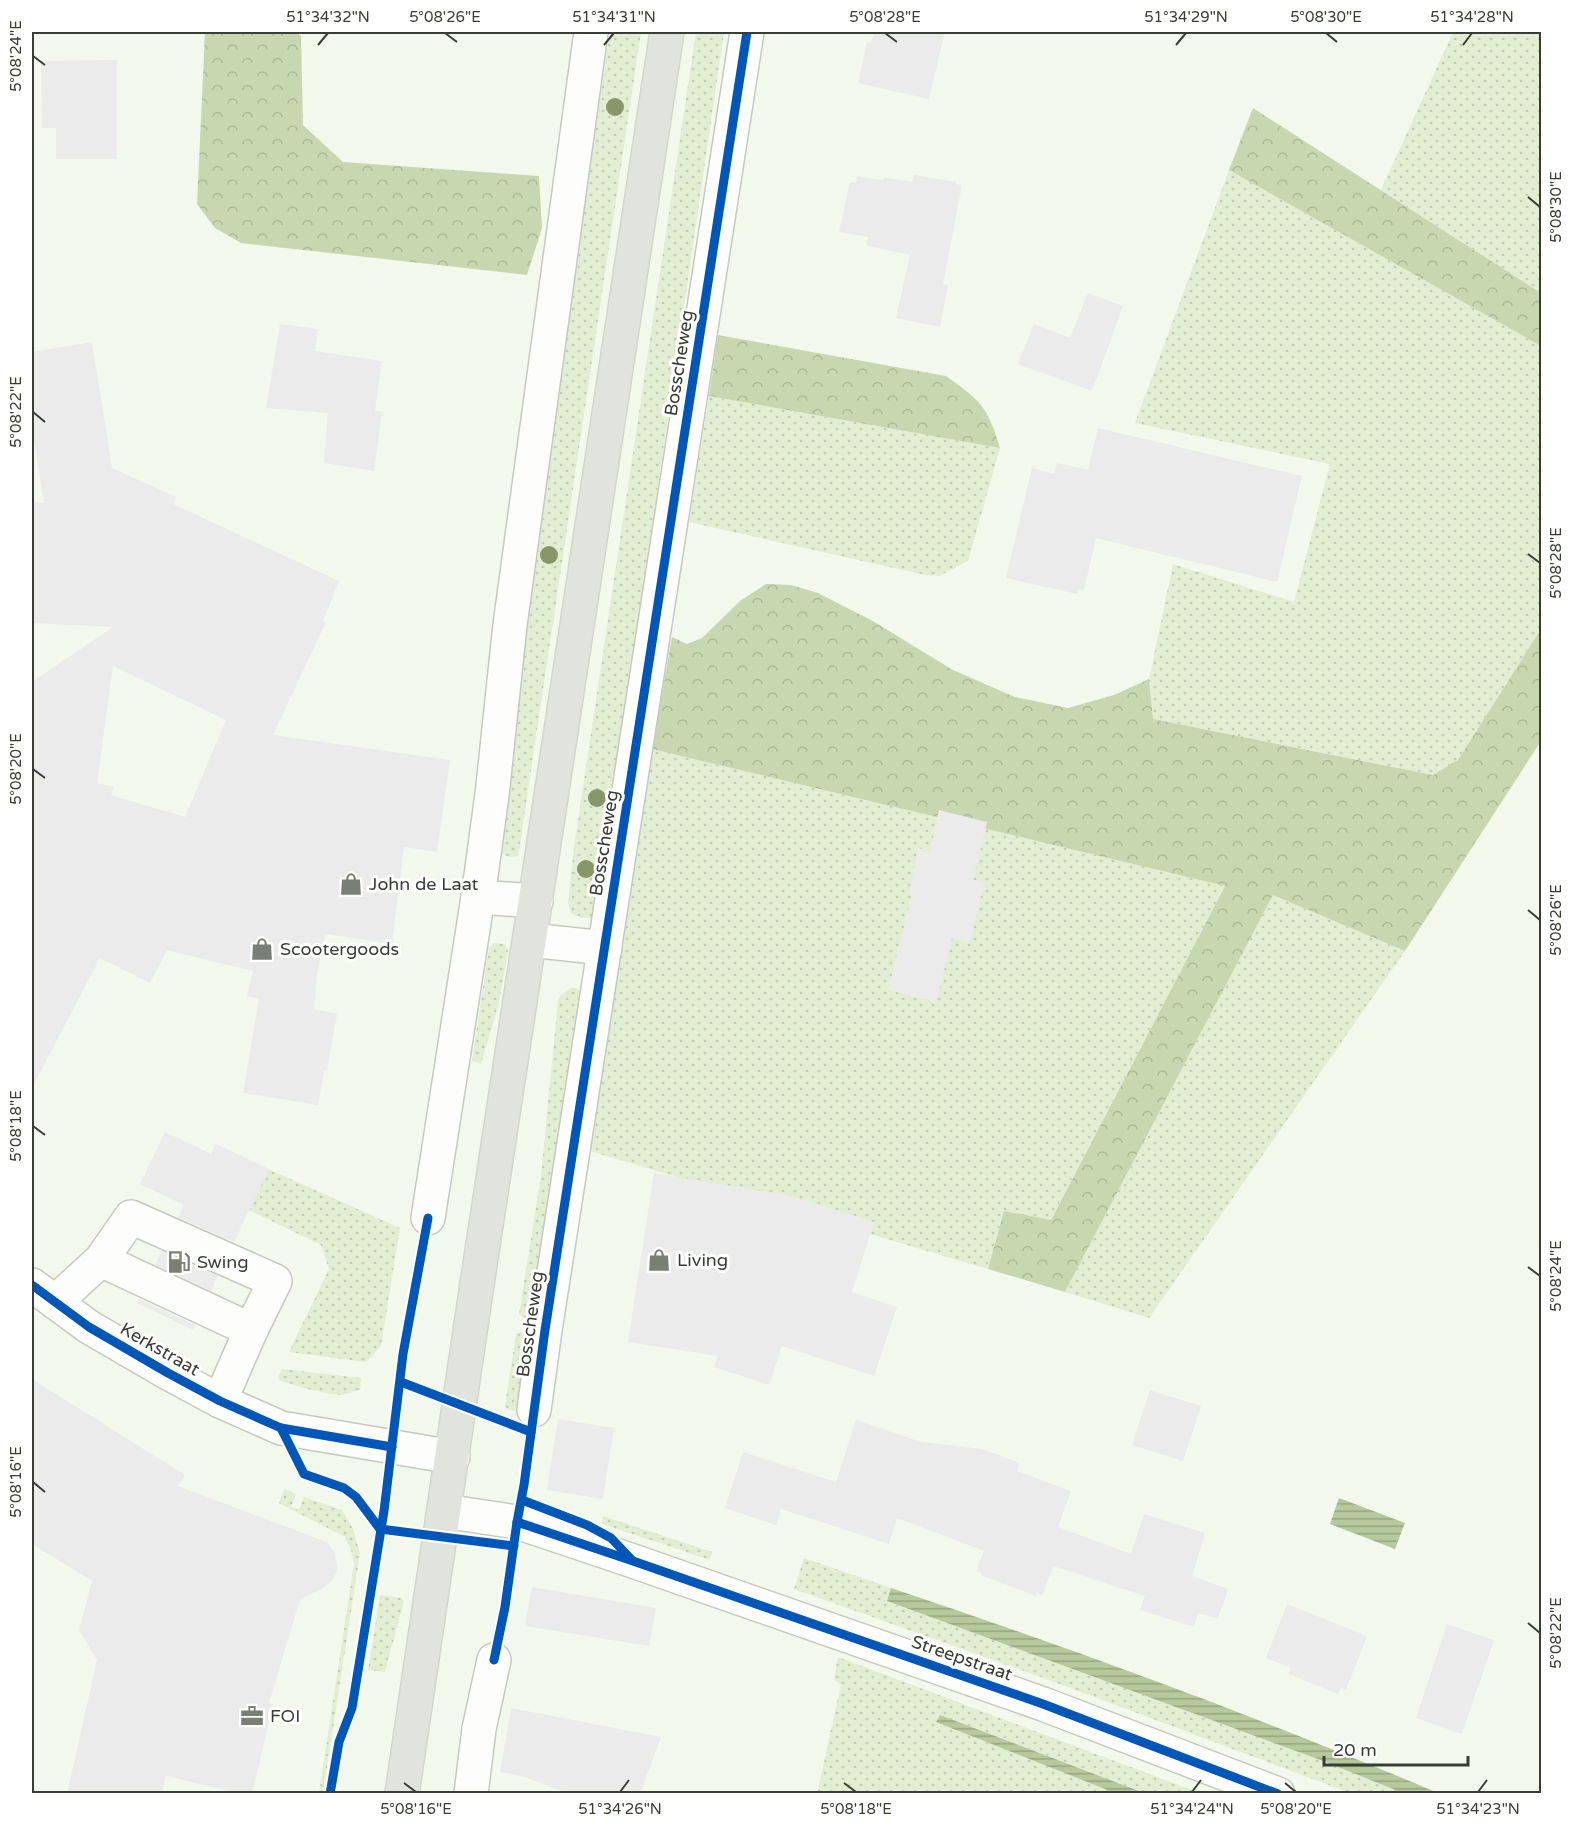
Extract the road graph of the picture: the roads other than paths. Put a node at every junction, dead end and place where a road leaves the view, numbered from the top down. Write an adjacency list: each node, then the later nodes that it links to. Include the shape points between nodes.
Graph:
1 (591, 32): 4 (street, via 513,602)
2 (667, 32): 5 (main road)
3 (747, 32): 7 (street, Bosscheweg)
4 (478, 897): 5 (street); 8 (street)
5 (536, 901): 6 (main road)
6 (530, 940): 7 (street); 14 (main road)
7 (605, 948): 13 (street, Bosscheweg)
8 (428, 1218)
9 (101, 1260): 10 (street); 11 (street); 11 (street, via 131,1217 275,1281)
10 (43, 1294): 12 (street, Kerkstraat, via 89,1327)
11 (251, 1330): 12 (street)
12 (220, 1401): 14 (street, Kerkstraat, via 281,1428)
13 (534, 1410)
14 (453, 1457): 15 (main road)
15 (444, 1511): 17 (main road); 19 (street, Streepstraat, via 517,1522 633,1561 1043,1704)
16 (494, 1660): 18 (street, via 479,1729)
17 (402, 1794)
18 (471, 1794)
19 (1278, 1794)

